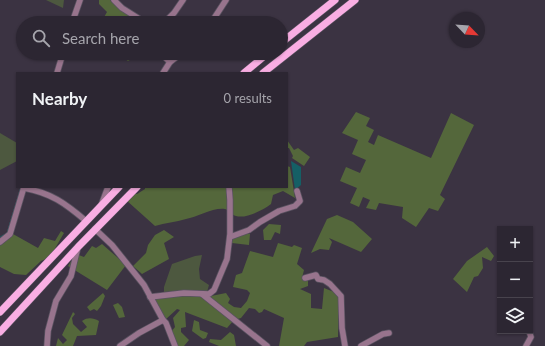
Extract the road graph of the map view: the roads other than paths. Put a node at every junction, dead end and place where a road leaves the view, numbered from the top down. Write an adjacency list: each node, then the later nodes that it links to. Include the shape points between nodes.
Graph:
1 (80, 0): 7 (street)
2 (114, 0): 8 (street)
3 (183, 0): 9 (street)
4 (226, 0): 10 (street)
5 (334, 0): 11 (main road)
6 (355, 0): 12 (main road)
7 (74, 16)
8 (135, 16)
9 (171, 16)
10 (216, 16)
11 (288, 37)
12 (288, 53)
13 (61, 60): 18 (street)
14 (173, 60): 17 (street)
15 (260, 60): 20 (main road)
16 (279, 60): 21 (main road)
17 (170, 62): 19 (street)
18 (57, 72)
19 (164, 72)
20 (245, 72)
21 (264, 72)
22 (24, 188): 29 (street, via 41,192 68,205); 32 (street, via 10,234)
23 (108, 188): 28 (street)
24 (118, 188): 28 (main road)
25 (136, 188): 30 (main road)
26 (228, 188): 31 (street)
27 (296, 192): 31 (street, via 300,199 295,206 279,211 249,230)
28 (102, 203): 29 (main road)
29 (86, 221): 30 (main road); 37 (main road)
30 (95, 229): 33 (main road); 36 (street, via 112,245 144,285)
31 (230, 237): 35 (street, via 227,259 214,290 209,294)
32 (0, 242)
33 (78, 247): 39 (main road); 42 (street, via 71,276 56,301)
34 (305, 278): 46 (street, via 316,275 318,279 330,284 341,296)
35 (202, 294): 36 (street, via 184,293); 45 (street)
36 (150, 297): 38 (street)
37 (0, 312)
38 (163, 320): 43 (street); 44 (street)
39 (0, 332)
40 (389, 333): 47 (street)
41 (530, 334): 48 (street)
42 (47, 346)
43 (120, 346)
44 (175, 346)
45 (267, 346)
46 (345, 346)
47 (360, 346)
48 (526, 346)

